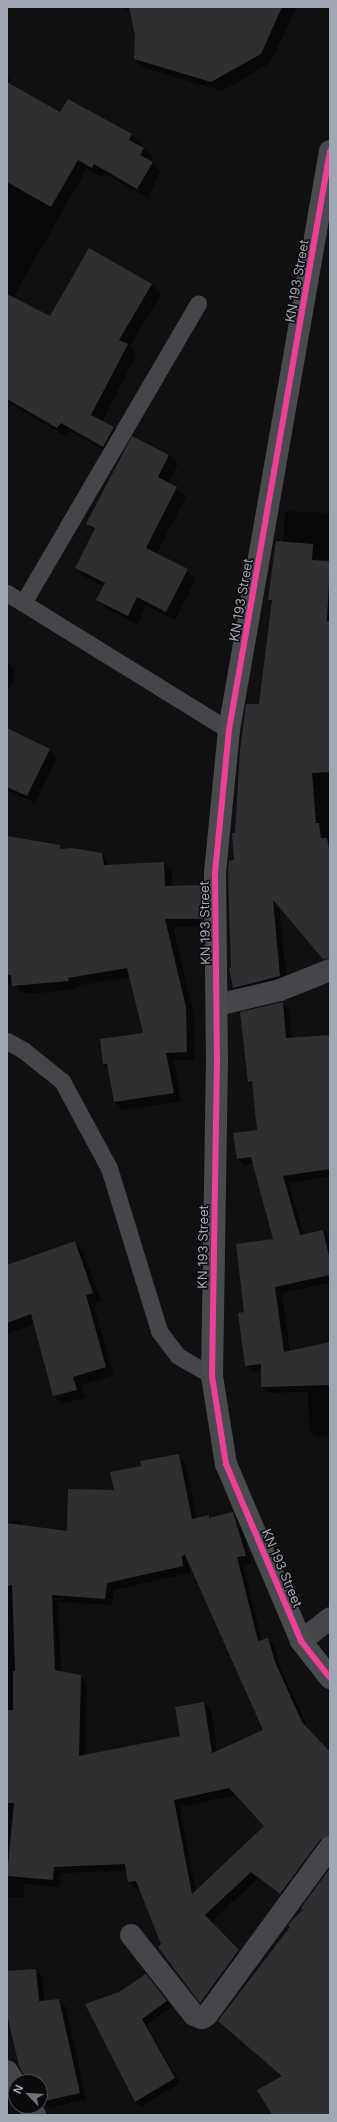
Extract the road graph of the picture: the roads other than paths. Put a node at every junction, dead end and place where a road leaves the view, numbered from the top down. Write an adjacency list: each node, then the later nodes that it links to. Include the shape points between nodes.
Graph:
1 (330, 151): 5 (street, KN 193 Street)
2 (198, 303): 4 (lane)
3 (7, 593): 4 (lane)
4 (23, 603): 5 (lane)
5 (229, 730): 7 (street, KN 193 Street, via 215,873)
6 (330, 970): 7 (street, via 280,990)
7 (217, 1005): 9 (street, KN 193 Street)
8 (7, 1041): 9 (lane, via 23,1050 62,1081 109,1168 160,1331 178,1356)
9 (212, 1376): 11 (street, KN 193 Street, via 226,1464)
10 (330, 1618): 11 (street)
11 (301, 1641): 12 (street, KN 193 Street)
12 (330, 1678)
13 (330, 1847): 14 (street, via 207,2016 202,2018 194,2015)
14 (131, 1935)

